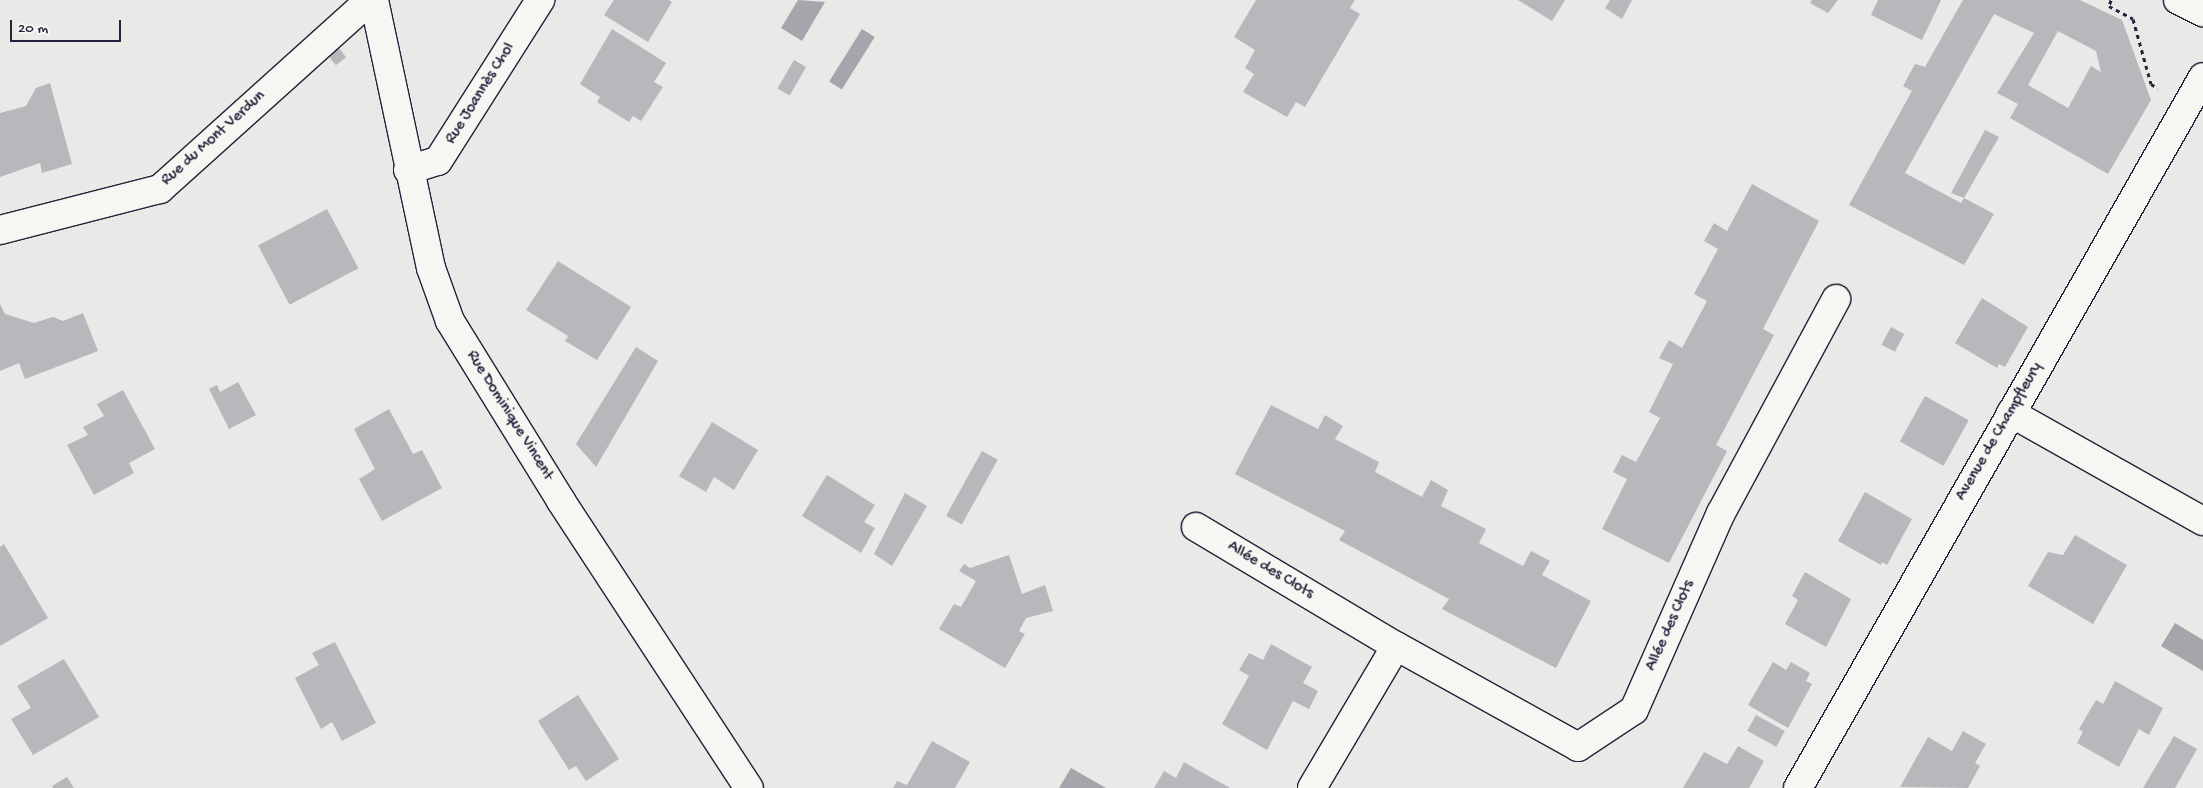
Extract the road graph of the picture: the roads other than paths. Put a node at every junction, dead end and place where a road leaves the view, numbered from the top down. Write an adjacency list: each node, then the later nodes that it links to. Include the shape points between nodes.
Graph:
1 (370, 0): 8 (street, Rue du Mont Verdun, via 160,189)
2 (374, 0): 7 (street, Rue Dominique Vincent)
3 (540, 0): 7 (street, Rue Joannès Chol, via 438,161)
4 (2178, 0): 5 (street)
5 (2203, 12)
6 (2203, 77): 10 (street, Avenue de Champfleury)
7 (408, 170): 14 (street, Rue Dominique Vincent, via 430,268 450,321 561,501)
8 (0, 230)
9 (1836, 299): 13 (street, Allée des Clots, via 1721,512 1634,710 1578,747)
10 (2010, 413): 11 (street); 16 (street, Avenue de Champfleury)
11 (2203, 521)
12 (1196, 527): 13 (street, Allée des Clots)
13 (1396, 646): 15 (street)
14 (749, 788)
15 (1312, 788)
16 (1798, 788)

